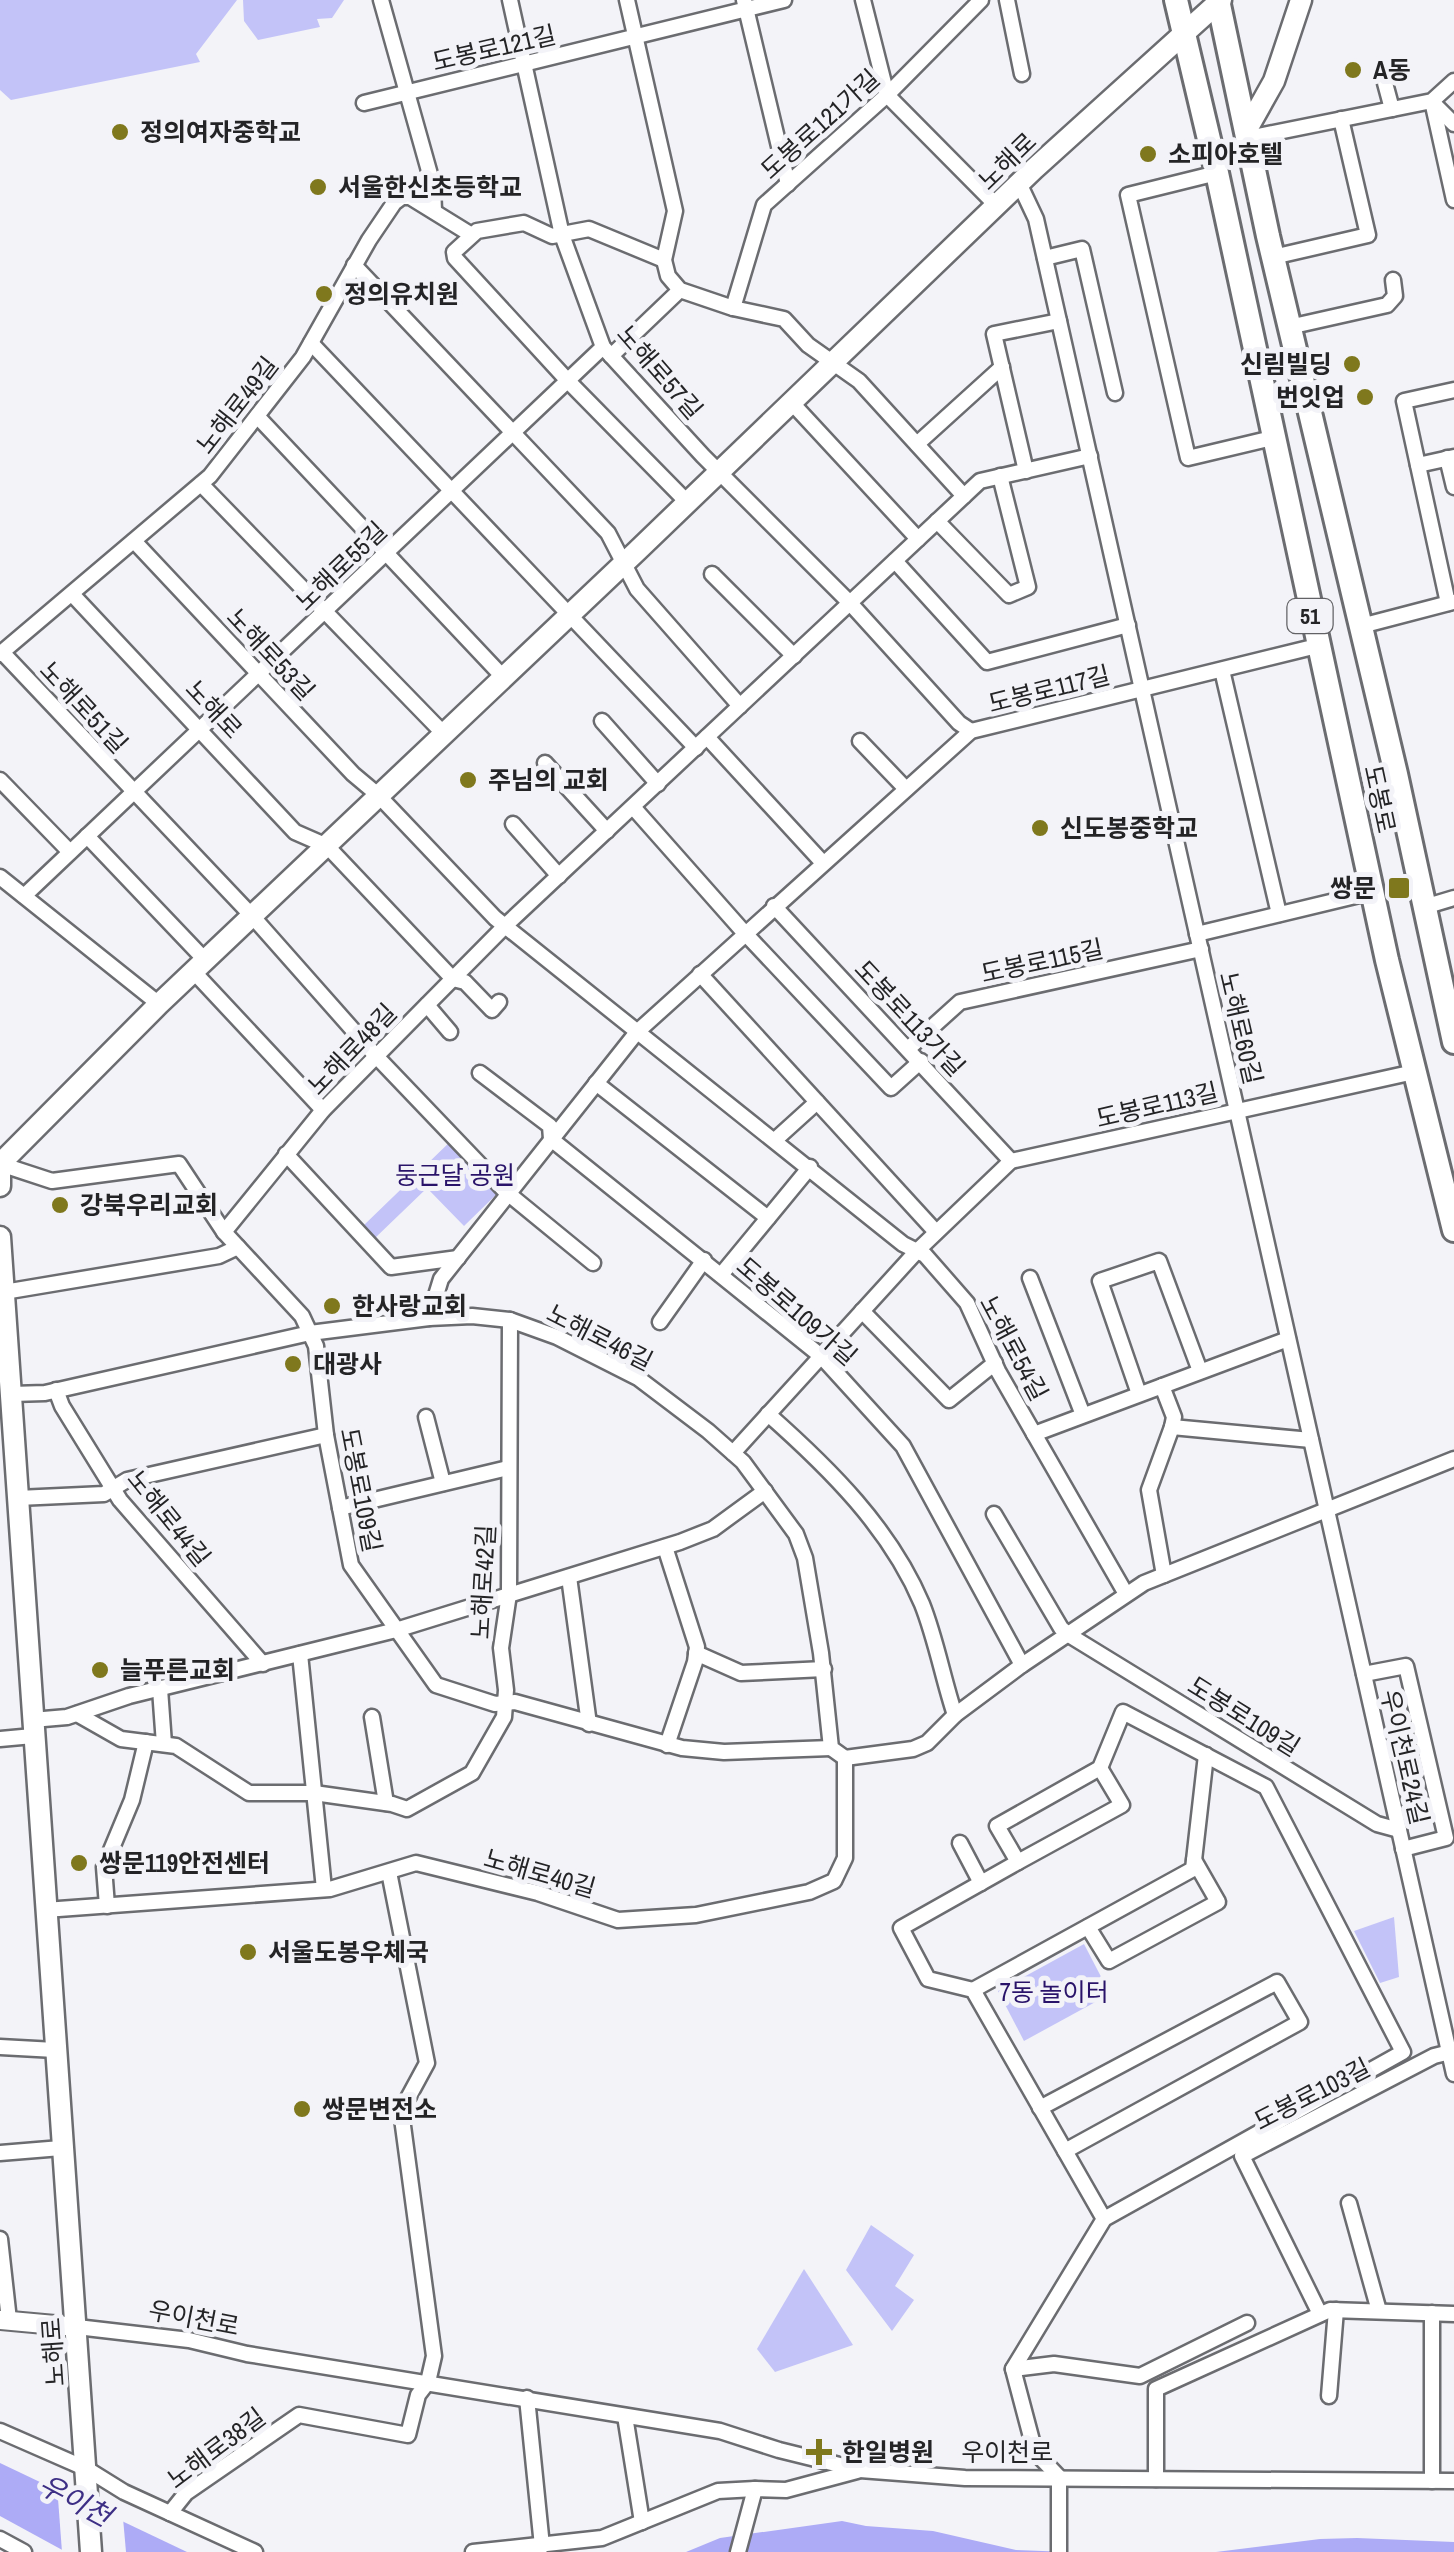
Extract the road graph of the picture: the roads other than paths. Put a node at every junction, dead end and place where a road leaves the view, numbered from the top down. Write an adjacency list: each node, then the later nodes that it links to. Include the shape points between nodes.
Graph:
1 (380, 0): 18 (street)
2 (510, 0): 14 (street, 노해로57길)
3 (627, 0): 13 (street)
4 (784, 0): 11 (street, 도봉로121길)
5 (863, 0): 19 (street)
6 (981, 0): 19 (street, 도봉로121가길)
7 (1007, 0): 15 (street)
8 (1176, 0): 12 (main road, 도봉로 / 51)
9 (1219, 0): 12 (main road, 노해로); 25 (main road, 도봉로 / 51)
10 (1301, 0): 25 (main road, via 1274,81)
11 (745, 5): 13 (street, 도봉로121길); 28 (street)
12 (1183, 33): 26 (main road, 도봉로 / 51); 27 (main road, 노해로)
13 (636, 37): 14 (street, 도봉로121길); 36 (street, via 675,212)
14 (526, 64): 18 (street, 도봉로121길); 33 (street, 노해로57길)
15 (1022, 74)
16 (1454, 80): 20 (street)
17 (1385, 83): 22 (street)
18 (406, 92): 21 (street, 도봉로121길); 31 (street)
19 (887, 95): 28 (street, 도봉로121가길); 30 (street)
20 (1432, 101): 22 (street); 24 (street); 29 (street)
21 (364, 103)
22 (1392, 108): 23 (street)
23 (1341, 119): 25 (street); 34 (street, via 1369,234)
24 (1454, 124)
25 (1247, 135): 34 (main road, 도봉로 / 51)
26 (1217, 174): 53 (main road, 도봉로 / 51); 53 (street, via 1128,195 1188,458)
27 (1019, 183): 30 (main road, 노해로); 35 (street, 노해로60길)
28 (788, 184): 40 (street, 도봉로121가길, via 764,205)
29 (1454, 200)
30 (996, 205): 45 (main road, 노해로)
31 (434, 210): 32 (street, 노해로49길); 37 (street, 노해로49길, via 410,198 394,202)
32 (470, 234): 33 (street, via 524,223); 47 (street, via 454,258)
33 (562, 235): 36 (street, via 589,229); 44 (street, 노해로57길)
34 (1273, 257): 42 (main road, 도봉로 / 51)
35 (1045, 258): 41 (street, 노해로60길); 49 (street, via 1082,249)
36 (664, 260): 39 (street)
37 (354, 265): 43 (street, 노해로49길); 52 (street)
38 (1393, 280): 42 (street, via 1396,296 1387,306)
39 (680, 290): 40 (street); 44 (street, 노해로55길)
40 (733, 308): 45 (street, via 784,319)
41 (1059, 321): 46 (street, via 994,334); 55 (street, 노해로60길)
42 (1289, 326): 79 (main road, 도봉로 / 51)
43 (311, 342): 51 (street, 노해로49길); 63 (street)
44 (607, 351): 47 (street, 노해로55길); 59 (street, 노해로57길)
45 (832, 364): 50 (main road, 노해로); 54 (street, via 858,380)
46 (1002, 368): 54 (street); 58 (street)
47 (568, 381): 52 (street, 노해로55길); 65 (street)
48 (1454, 390): 57 (street, via 1404,401)
49 (1115, 393)
50 (792, 403): 59 (main road, 노해로); 67 (street)
51 (257, 416): 61 (street, 노해로49길); 69 (street)
52 (514, 433): 63 (street, 노해로55길); 71 (street, via 608,533)
53 (1272, 438): 80 (main road, 도봉로 / 51)
54 (917, 444): 64 (street)
55 (1090, 456): 58 (street, 노해로48길); 78 (street, 노해로60길)
56 (1451, 458): 57 (street); 62 (street)
57 (1418, 465): 74 (street)
58 (1026, 470): 60 (street, 노해로48길)
59 (720, 472): 65 (main road, 노해로); 75 (street)
60 (1000, 476): 64 (street, 노해로48길, via 980,481); 66 (street, via 1028,588 1009,594)
61 (200, 484): 68 (street, 노해로49길); 76 (street)
62 (1454, 487)
63 (453, 490): 69 (street, 노해로55길); 77 (street)
64 (964, 496): 66 (street, 노해로48길)
65 (688, 502): 71 (main road, 노해로)
66 (937, 521): 67 (street, 노해로48길)
67 (918, 540): 70 (street, 노해로48길)
68 (134, 541): 73 (street, 노해로49길); 84 (street, 노해로53길)
69 (389, 552): 76 (street, 노해로55길); 85 (street)
70 (895, 561): 75 (street, 노해로48길); 78 (street, via 987,662)
71 (625, 563): 77 (main road, 노해로); 87 (street, via 637,589)
72 (712, 574): 82 (street)
73 (72, 594): 81 (street, 노해로49길); 89 (street, 노해로)
74 (1451, 602): 79 (street)
75 (850, 603): 82 (street, 노해로48길); 90 (street)
76 (327, 612): 84 (street, 노해로55길); 91 (street)
77 (571, 614): 85 (main road, 노해로); 93 (street)
78 (1128, 625): 86 (street, 노해로60길)
79 (1361, 626): 113 (main road, 도봉로 / 51)
80 (1317, 646): 83 (street, 도봉로117길); 109 (main road, 도봉로 / 51)
81 (1, 653): 98 (street, 노해로51길)
82 (794, 656): 87 (street, 노해로48길)
83 (1222, 670): 86 (street, 도봉로117길); 114 (street)
84 (259, 674): 89 (street); 99 (street, 노해로53길)
85 (504, 678): 91 (main road, 노해로)
86 (1142, 688): 90 (street, 도봉로117길); 118 (street, 노해로60길)
87 (740, 706): 93 (street, 노해로48길)
88 (602, 722): 96 (street)
89 (200, 730): 98 (street); 104 (street, 노해로, via 295,832)
90 (971, 731): 97 (street, 도봉로117길)
91 (444, 734): 99 (main road, 노해로)
92 (860, 740): 97 (street)
93 (701, 742): 96 (street, 노해로48길); 106 (street)
94 (546, 763): 102 (street)
95 (0, 780): 105 (street)
96 (658, 784): 100 (street, 노해로48길)
97 (906, 789): 106 (street, 도봉로117길)
98 (134, 791): 103 (street); 115 (street, 노해로51길)
99 (378, 795): 104 (main road, 노해로); 116 (street, 노해로54길)
100 (633, 806): 102 (street, 노해로48길); 117 (street)
101 (513, 824): 107 (street)
102 (607, 831): 107 (street, 노해로48길)
103 (87, 836): 105 (street); 120 (street)
104 (327, 846): 115 (main road, 노해로); 122 (street, 노해로)
105 (70, 852): 110 (street)
106 (823, 863): 112 (street, 도봉로117길)
107 (559, 876): 116 (street, 노해로48길)
108 (0, 877): 110 (street)
109 (1372, 892): 114 (street); 132 (main road, 도봉로 / 51)
110 (24, 896): 124 (street)
111 (1454, 898): 113 (street)
112 (774, 906): 117 (street, 도봉로117길); 129 (street, 도봉로113가길)
113 (1424, 907): 128 (main road, 도봉로 / 51)
114 (1279, 914): 118 (street)
115 (253, 917): 120 (main road, 노해로); 130 (street)
116 (506, 925): 122 (street, 노해로48길); 127 (street, 노해로54길)
117 (744, 933): 121 (street, 도봉로117길); 131 (street, via 890,1088)
118 (1198, 934): 119 (street, 노해로60길)
119 (1201, 950): 129 (street, 도봉로115길, via 960,1002); 137 (street, 노해로60길)
120 (200, 967): 124 (main road, 노해로); 136 (street)
121 (700, 974): 127 (street, 도봉로117길); 135 (street)
122 (453, 978): 123 (street, via 492,1010); 125 (street, 노해로48길)
123 (499, 1002)
124 (160, 1004): 142 (main road, 노해로)
125 (427, 1005): 126 (street); 130 (street, 노해로48길)
126 (450, 1032)
127 (638, 1032): 134 (street, 도봉로117길); 139 (street, 노해로54길)
128 (1454, 1042)
129 (909, 1048): 131 (street, 도봉로113가길)
130 (376, 1056): 136 (street, 노해로48길); 145 (street)
131 (921, 1062): 141 (street, 도봉로113가길)
132 (1414, 1072): 137 (street, 도봉로113길); 147 (main road, 도봉로 / 51)
133 (480, 1073): 138 (street, via 550,1126)
134 (596, 1083): 138 (street, 도봉로117길); 146 (street)
135 (817, 1102): 139 (street); 149 (street)
136 (323, 1110): 140 (street, 노해로48길)
137 (1237, 1111): 141 (street, 도봉로113길); 164 (street, 노해로60길)
138 (552, 1138): 145 (street, 도봉로117길); 154 (street, 도봉로109가길)
139 (775, 1140): 143 (street, 노해로54길)
140 (286, 1154): 148 (street, 노해로48길); 153 (street, via 391,1266)
141 (1010, 1161): 149 (street)
142 (0, 1164): 144 (main road); 148 (street, 도봉로109길, via 52,1181 179,1164)
143 (810, 1167): 146 (street); 152 (street, 노해로54길)
144 (0, 1186)
145 (508, 1194): 153 (street, 도봉로117길); 155 (street)
146 (768, 1218): 156 (street)
147 (1454, 1230)
148 (224, 1232): 151 (street, 도봉로109길)
149 (936, 1232): 152 (street)
150 (0, 1236): 158 (main road, 노해로)
151 (238, 1246): 158 (street, via 218,1256); 163 (street, 도봉로109길)
152 (917, 1251): 159 (street); 166 (street, 노해로54길, via 966,1303)
153 (458, 1258): 160 (street, 도봉로117길, via 442,1279)
154 (704, 1260): 156 (street, 도봉로109가길); 162 (street)
155 (593, 1263)
156 (721, 1275): 165 (street, 도봉로109가길)
157 (1030, 1278): 173 (street)
158 (4, 1292): 170 (main road, 노해로)
159 (862, 1311): 165 (street); 166 (street, via 949,1400)
160 (429, 1318): 161 (street, 노해로46길); 163 (street, 노해로46길)
161 (510, 1320): 180 (street, 노해로46길, via 638,1378); 182 (street, 노해로42길)
162 (660, 1322)
163 (310, 1333): 169 (street, 노해로46길); 177 (street, 도봉로109길)
164 (1288, 1339): 167 (street); 179 (street, 노해로60길)
165 (821, 1356): 172 (street); 200 (street, 도봉로109가길, via 902,1446)
166 (994, 1363): 176 (street, 노해로54길)
167 (1200, 1370): 168 (street); 171 (street, via 1160,1260 1100,1281)
168 (1162, 1386): 171 (street); 175 (street)
169 (56, 1390): 170 (street, 노해로46길); 184 (street, 노해로44길)
170 (12, 1394): 178 (main road, 노해로)
171 (1140, 1394): 173 (street)
172 (768, 1414): 180 (street); 206 (street, via 872,1519 906,1570)
173 (1083, 1415): 176 (street)
174 (426, 1416): 183 (street)
175 (1172, 1427): 179 (street); 191 (street, via 1149,1490)
176 (1034, 1434): 194 (street, 노해로54길)
177 (326, 1435): 184 (street, via 127,1480); 187 (street, 도봉로109길)
178 (7, 1440): 186 (main road, 노해로)
179 (1312, 1440): 188 (street, 노해로60길)
180 (732, 1453): 185 (street, 노해로46길)
181 (1454, 1459): 188 (street)
182 (508, 1468): 183 (street); 193 (street, 노해로42길)
183 (444, 1483): 187 (street)
184 (114, 1489): 186 (street); 199 (street, 노해로44길)
185 (765, 1491): 190 (street, via 712,1528); 201 (street, 노해로46길, via 805,1558)
186 (18, 1498): 209 (main road, 노해로)
187 (340, 1508): 195 (street, 도봉로109길, via 351,1565)
188 (1327, 1511): 191 (street); 202 (street, 우이천로24길)
189 (994, 1514): 196 (street, 도봉로109길)
190 (665, 1546): 192 (street); 197 (street)
191 (1164, 1575): 194 (street)
192 (569, 1576): 193 (street); 208 (street)
193 (509, 1594): 195 (street); 204 (street, 노해로42길, via 501,1648)
194 (1126, 1594): 196 (street)
195 (396, 1630): 198 (street); 204 (street, 도봉로109길, via 436,1684)
196 (1069, 1635): 200 (street); 220 (street, 도봉로109길, via 1377,1824)
197 (696, 1652): 201 (street, via 741,1672); 213 (street)
198 (300, 1654): 199 (street); 218 (street)
199 (263, 1664): 203 (street)
200 (1022, 1666): 206 (street)
201 (824, 1668): 214 (street, 노해로46길)
202 (1364, 1674): 220 (street, 우이천로24길); 222 (street, 우이천로24길, via 1406,1666 1446,1838)
203 (160, 1689): 205 (street); 212 (street)
204 (504, 1703): 208 (street, 도봉로109길); 219 (street, 노해로42길, via 504,1717 472,1773 407,1809)
205 (78, 1714): 209 (street); 211 (street, 노해로42길, via 121,1739)
206 (955, 1715): 216 (street, via 913,1750)
207 (372, 1717): 219 (street)
208 (589, 1724): 213 (street, 도봉로109길)
209 (33, 1728): 210 (street); 229 (main road, 노해로)
210 (0, 1739)
211 (146, 1742): 212 (street, 노해로42길); 228 (street, via 132,1800 104,1867)
212 (164, 1744): 218 (street, 노해로42길, via 190,1752 250,1794)
213 (667, 1745): 214 (street, 도봉로109길, via 724,1752)
214 (831, 1748): 216 (street)
215 (1206, 1755): 217 (street, via 1123,1712); 223 (street); 241 (street, via 1266,1788 1403,2052)
216 (845, 1758): 225 (street, 노해로40길, via 845,1858 834,1881 809,1892 696,1915 618,1920 416,1863)
217 (1100, 1768): 224 (street, via 997,1826); 224 (street, via 1122,1805)
218 (314, 1793): 219 (street, 노해로42길); 227 (street)
219 (386, 1803)
220 (1399, 1830): 222 (street, 우이천로24길)
221 (960, 1843): 226 (street)
222 (1403, 1849): 234 (street, 우이천로24길)
223 (1194, 1860): 230 (street, via 1193,1869); 230 (street, via 1218,1902 1109,1961)
224 (1018, 1862): 226 (street)
225 (389, 1872): 227 (street, 노해로40길); 251 (street, via 426,2062 402,2111 434,2356)
226 (982, 1883): 231 (street, via 900,1928 928,1979)
227 (324, 1889): 228 (street, 노해로40길)
228 (107, 1906): 229 (street, 노해로40길)
229 (45, 1910): 233 (main road, 노해로)
230 (1088, 1927): 231 (street)
231 (973, 1990): 236 (street)
232 (0, 2047): 233 (street)
233 (55, 2050): 237 (main road, 노해로)
234 (1452, 2051): 235 (street, 우이천로24길); 244 (street, 도봉로103길, via 1242,2156)
235 (1454, 2074)
236 (1040, 2108): 238 (street); 238 (street, via 1277,1982 1300,2022)
237 (61, 2148): 239 (street); 249 (main road, 노해로)
238 (1065, 2151): 241 (street)
239 (0, 2153)
240 (1349, 2203): 243 (street)
241 (1104, 2219): 250 (street)
242 (0, 2239): 247 (street, 우이천로)
243 (1379, 2311): 244 (street); 245 (street)
244 (1328, 2312): 252 (street); 259 (street, via 1156,2389)
245 (1432, 2313): 246 (street); 260 (street)
246 (1454, 2314)
247 (4, 2320): 249 (street, 우이천로)
248 (1247, 2323): 250 (street, via 1140,2376 1054,2364)
249 (77, 2327): 251 (street, 우이천로); 257 (main road, 노해로)
250 (1013, 2369): 258 (street, via 1034,2452)
251 (428, 2382): 253 (street, 우이천로); 263 (street, 노해로38길, via 408,2435 299,2414 186,2493)
252 (1329, 2396)
253 (527, 2398): 254 (street, 우이천로); 265 (street)
254 (625, 2416): 256 (street, 우이천로, via 720,2431); 264 (street)
255 (0, 2431): 257 (street, 노해로38길)
256 (860, 2470): 258 (street, 우이천로); 262 (street)
257 (87, 2473): 263 (street, 노해로38길); 266 (main road, 노해로)
258 (1059, 2477): 259 (street, 우이천로); 270 (street)
259 (1156, 2478): 260 (street, 우이천로)
260 (1432, 2481): 261 (street, 우이천로)
261 (1454, 2481)
262 (754, 2492): 264 (street, via 718,2491); 269 (street)
263 (170, 2514): 267 (street, 노해로38길)
264 (642, 2522): 265 (street, via 602,2538)
265 (542, 2546): 268 (street)
266 (91, 2552)
267 (255, 2552)
268 (473, 2552)
269 (738, 2552)
270 (1058, 2552)

